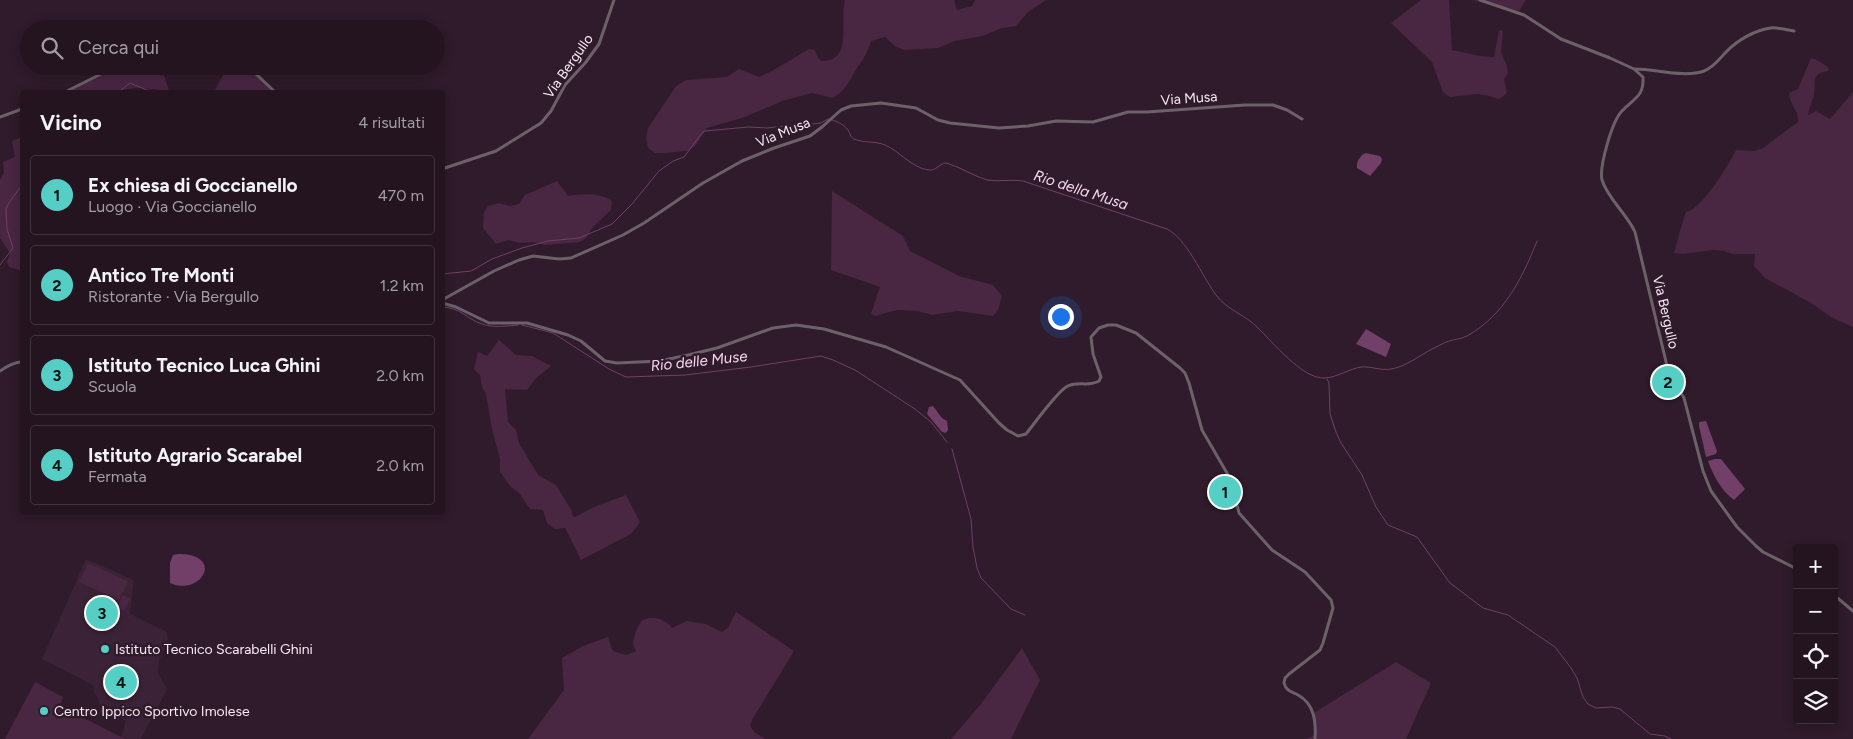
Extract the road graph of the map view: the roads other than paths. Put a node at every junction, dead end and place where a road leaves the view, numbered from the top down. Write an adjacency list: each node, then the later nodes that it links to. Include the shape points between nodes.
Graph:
1 (614, 0): 12 (street, Via Bergullo, via 595,51 565,84 541,123 496,151)
2 (1480, 0): 4 (street, via 1524,15 1561,39)
3 (1794, 31): 4 (street, via 1772,28 1750,35 1730,48 1714,66 1699,72 1684,74)
4 (1634, 69): 17 (street, Via Bergullo, via 1642,77 1642,89 1616,120 1601,166 1603,182 1635,232 1668,370 1684,398 1703,471 1712,491 1743,535 1763,552)
5 (99, 75): 7 (street)
6 (257, 75): 8 (street)
7 (69, 90)
8 (273, 90)
9 (20, 111): 10 (street)
10 (0, 117)
11 (1302, 119): 13 (street, Via Musa, via 1273,106 1246,105 1128,112 1093,122 1056,121 999,128 950,123 916,108 881,103 851,106 841,110 810,136 747,159 703,183 623,235 571,258 533,256 518,260)
12 (445, 168)
13 (445, 299)
14 (445, 302): 20 (street, via 489,323 527,323 568,335 581,341 605,361 617,363 660,361 688,355 773,328 815,327 886,347 960,380 1007,430 1018,436 1026,434 1064,388 1099,381 1101,377 1091,344 1094,332 1108,324 1136,333 1185,374 1202,430 1231,480 1239,513 1272,550 1305,572 1331,600 1333,608 1320,650 1289,674 1284,683 1288,690 1310,706 1315,720)
15 (20, 362): 16 (street)
16 (0, 371)
17 (1793, 566)
18 (1838, 598): 19 (street)
19 (1853, 611)
20 (1315, 739)

